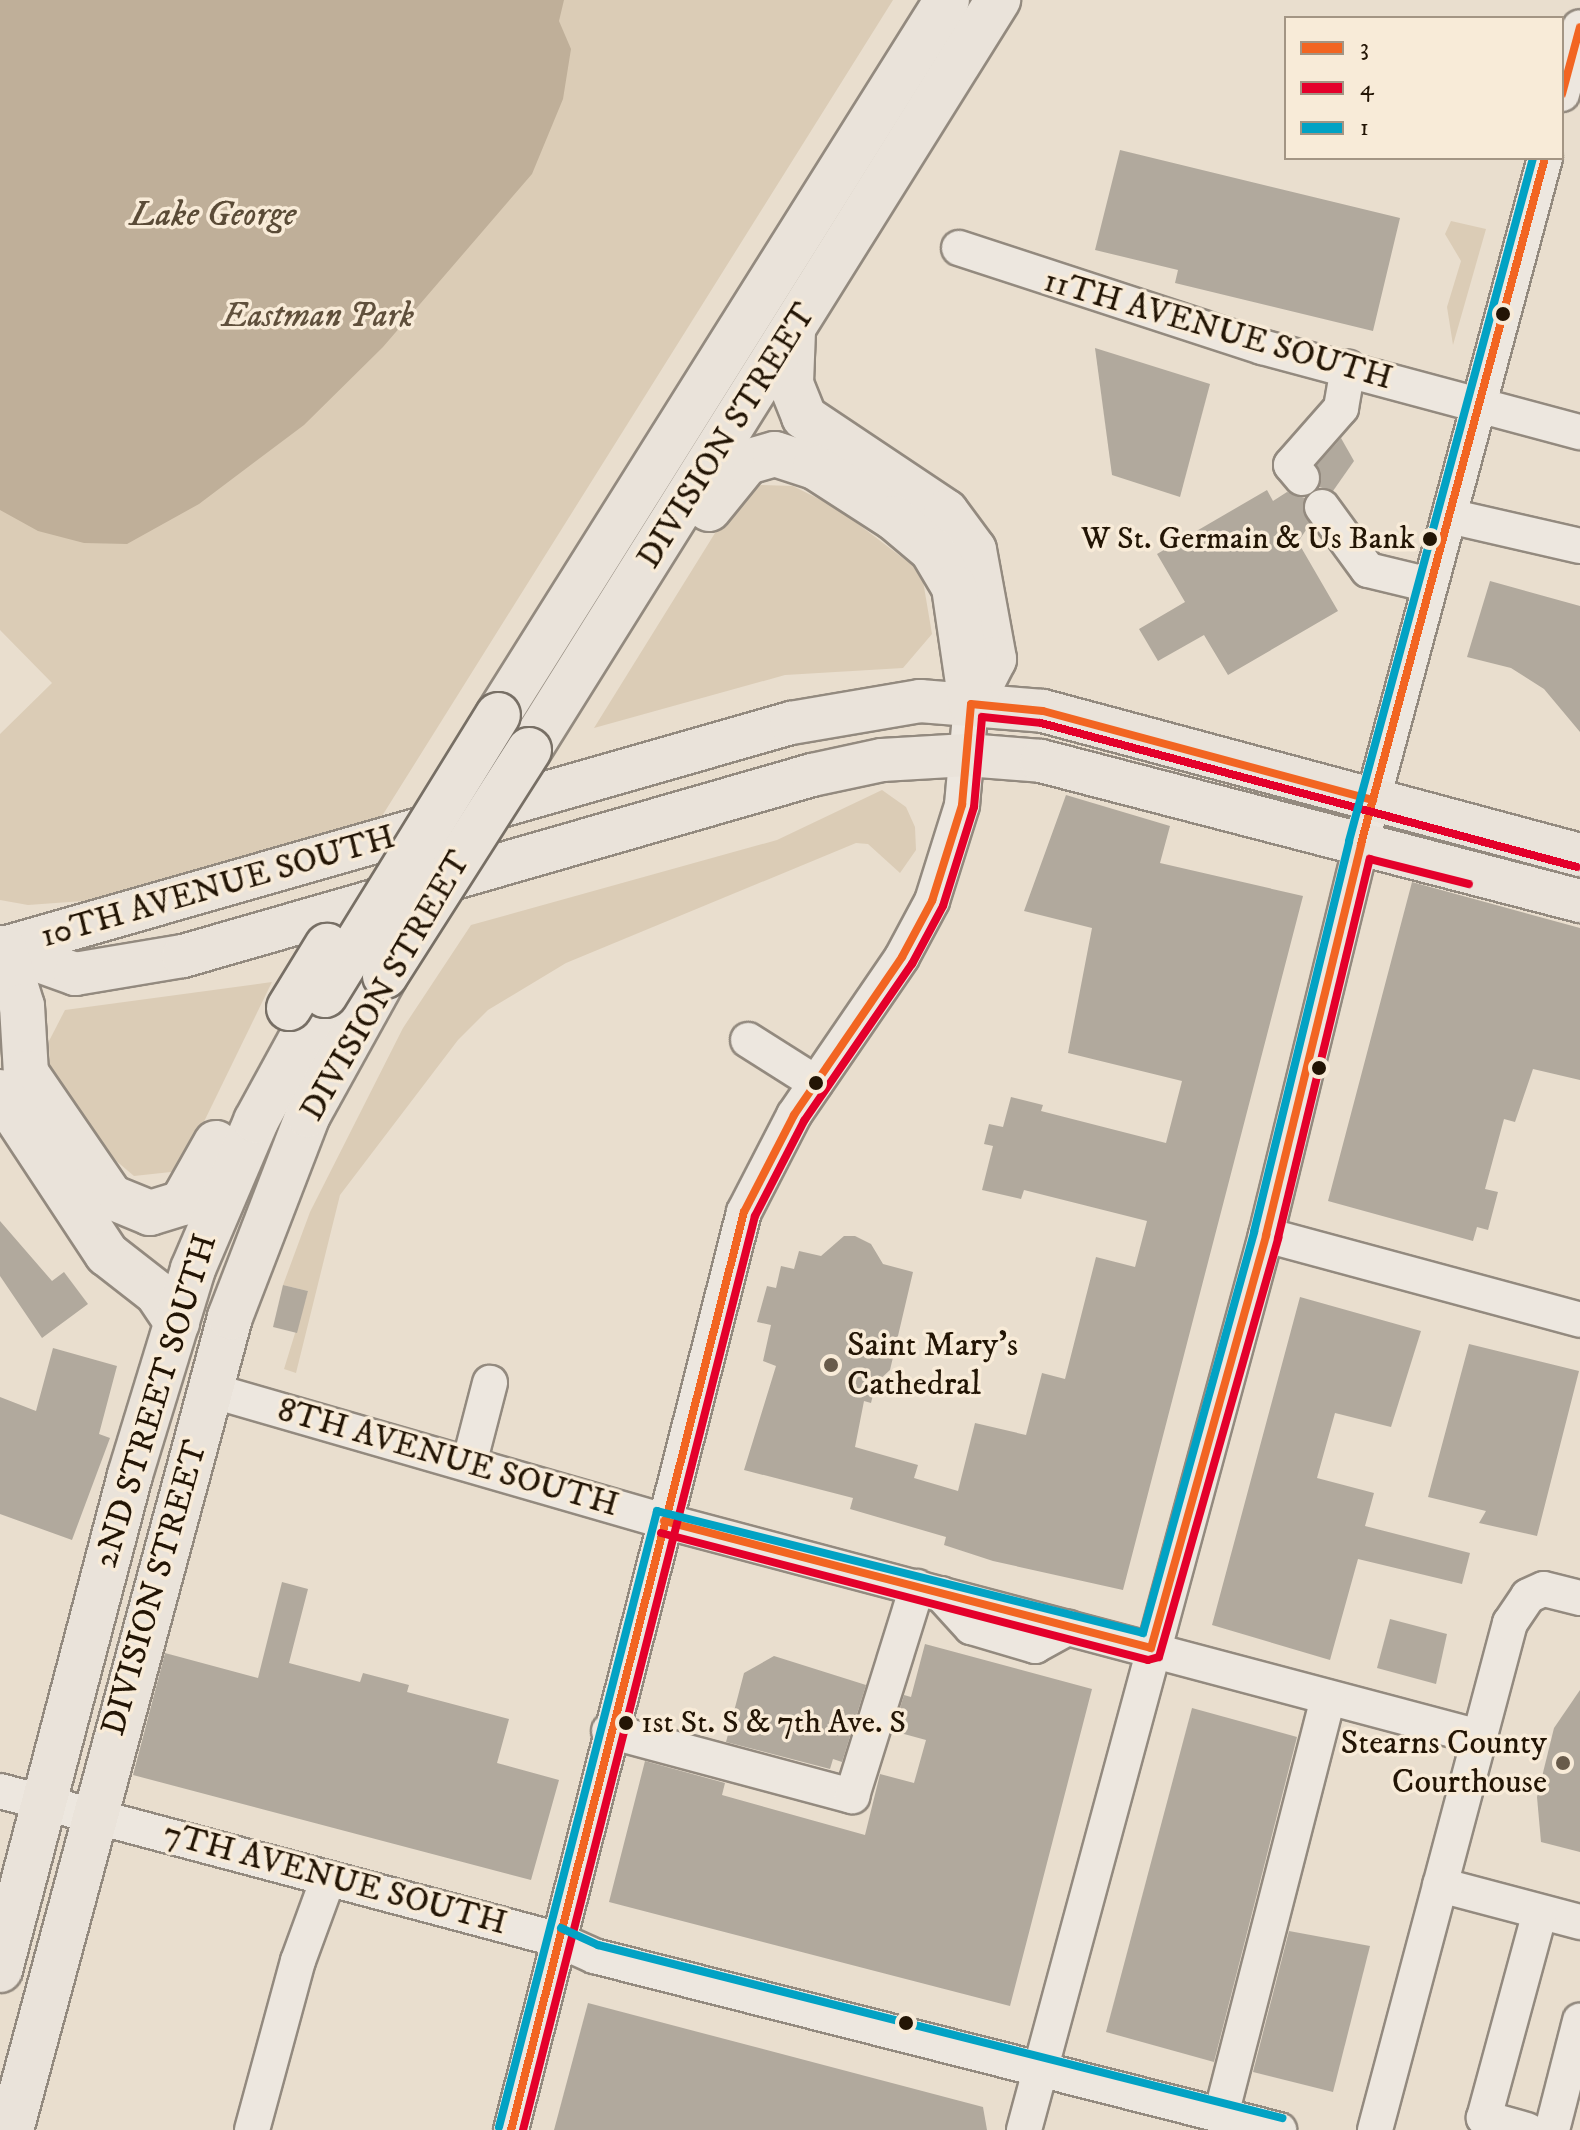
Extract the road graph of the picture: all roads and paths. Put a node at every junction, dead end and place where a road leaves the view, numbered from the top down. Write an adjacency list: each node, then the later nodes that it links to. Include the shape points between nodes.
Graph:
1 (947, 0): 22 (highway, DIVISION STREET, bridge)
2 (998, 0): 7 (highway, DIVISION STREET)
3 (1580, 27): 4 (street)
4 (1564, 87)
5 (1544, 160): 9 (street)
6 (959, 248): 8 (street, 11TH AVENUE SOUTH, via 1087,295)
7 (793, 331): 16 (highway, DIVISION STREET); 17 (highway, via 791,384 804,417 946,512 974,550 994,659)
8 (1348, 368): 9 (street, 11TH AVENUE SOUTH); 11 (street, via 1341,408 1291,465)
9 (1479, 405): 10 (street, 11TH AVENUE SOUTH); 13 (street)
10 (1580, 432)
11 (1302, 478)
12 (1322, 507): 15 (street, via 1368,570)
13 (1449, 516): 14 (street); 15 (street)
14 (1580, 546)
15 (1430, 585): 19 (street)
16 (576, 694): 17 (highway, via 727,482 747,462 775,454 815,467 932,550 954,587); 33 (highway, DIVISION STREET, bridge, via 529,750 385,976 283,1171)
17 (971, 704): 18 (street); 19 (main road, 10TH AVENUE SOUTH, via 1043,711); 24 (main road, 10TH AVENUE SOUTH, via 920,701 791,723)
18 (967, 755): 20 (main road, 10TH AVENUE SOUTH, via 1041,761); 24 (main road, 10TH AVENUE SOUTH, via 882,760 812,775 183,956 75,974); 27 (street, via 960,818 932,901 902,957)
19 (1373, 800): 20 (street); 21 (main road, 10TH AVENUE SOUTH)
20 (1361, 844): 23 (main road, 10TH AVENUE SOUTH); 29 (street)
21 (1580, 855)
22 (402, 867): 25 (highway, 2ND STREET SOUTH, bridge)
23 (1580, 901)
24 (1, 951): 25 (highway, via 22,1006 26,1073 100,1184 129,1210 150,1213 182,1203)
25 (307, 1001): 31 (highway, 2ND STREET SOUTH, via 216,1209)
26 (748, 1040): 27 (street)
27 (816, 1083): 35 (street, via 744,1212)
28 (0, 1092): 31 (highway, via 107,1254 157,1293)
29 (1266, 1235): 30 (street); 38 (street)
30 (1580, 1320)
31 (177, 1323): 43 (highway, 2ND STREET SOUTH)
32 (490, 1383): 34 (street)
33 (210, 1390): 34 (street, 8TH AVENUE SOUTH); 44 (highway, DIVISION STREET)
34 (469, 1464): 35 (street, 8TH AVENUE SOUTH)
35 (664, 1521): 36 (street, 8TH AVENUE SOUTH); 40 (street)
36 (929, 1591): 38 (street, 8TH AVENUE SOUTH); 40 (street, via 852,1796)
37 (1580, 1598): 41 (street, via 1544,1589 1528,1596 1510,1623)
38 (1151, 1648): 39 (street, 8TH AVENUE SOUTH); 52 (street)
39 (1328, 1697): 41 (street, 8TH AVENUE SOUTH); 53 (street)
40 (609, 1731): 49 (street)
41 (1479, 1737): 46 (street)
42 (0, 1791): 43 (street, 7TH AVENUE SOUTH)
43 (42, 1802): 44 (street, 7TH AVENUE SOUTH); 50 (highway, 2ND STREET SOUTH)
44 (91, 1814): 45 (street, 7TH AVENUE SOUTH); 54 (highway, DIVISION STREET)
45 (328, 1879): 49 (street, 7TH AVENUE SOUTH); 55 (street, via 298,1961)
46 (1440, 1885): 47 (street); 59 (street)
47 (1540, 1912): 48 (street); 60 (street, via 1484,2118)
48 (1580, 1922)
49 (556, 1939): 52 (street, 7TH AVENUE SOUTH, via 594,1956); 56 (street)
50 (0, 1970)
51 (1580, 2021): 61 (street)
52 (1040, 2068): 53 (street, 7TH AVENUE SOUTH); 57 (street)
53 (1237, 2122): 58 (street, 7TH AVENUE SOUTH)
54 (11, 2130)
55 (252, 2130)
56 (511, 2130)
57 (1024, 2130)
58 (1279, 2130)
59 (1375, 2130)
60 (1527, 2130)
61 (1552, 2130)

